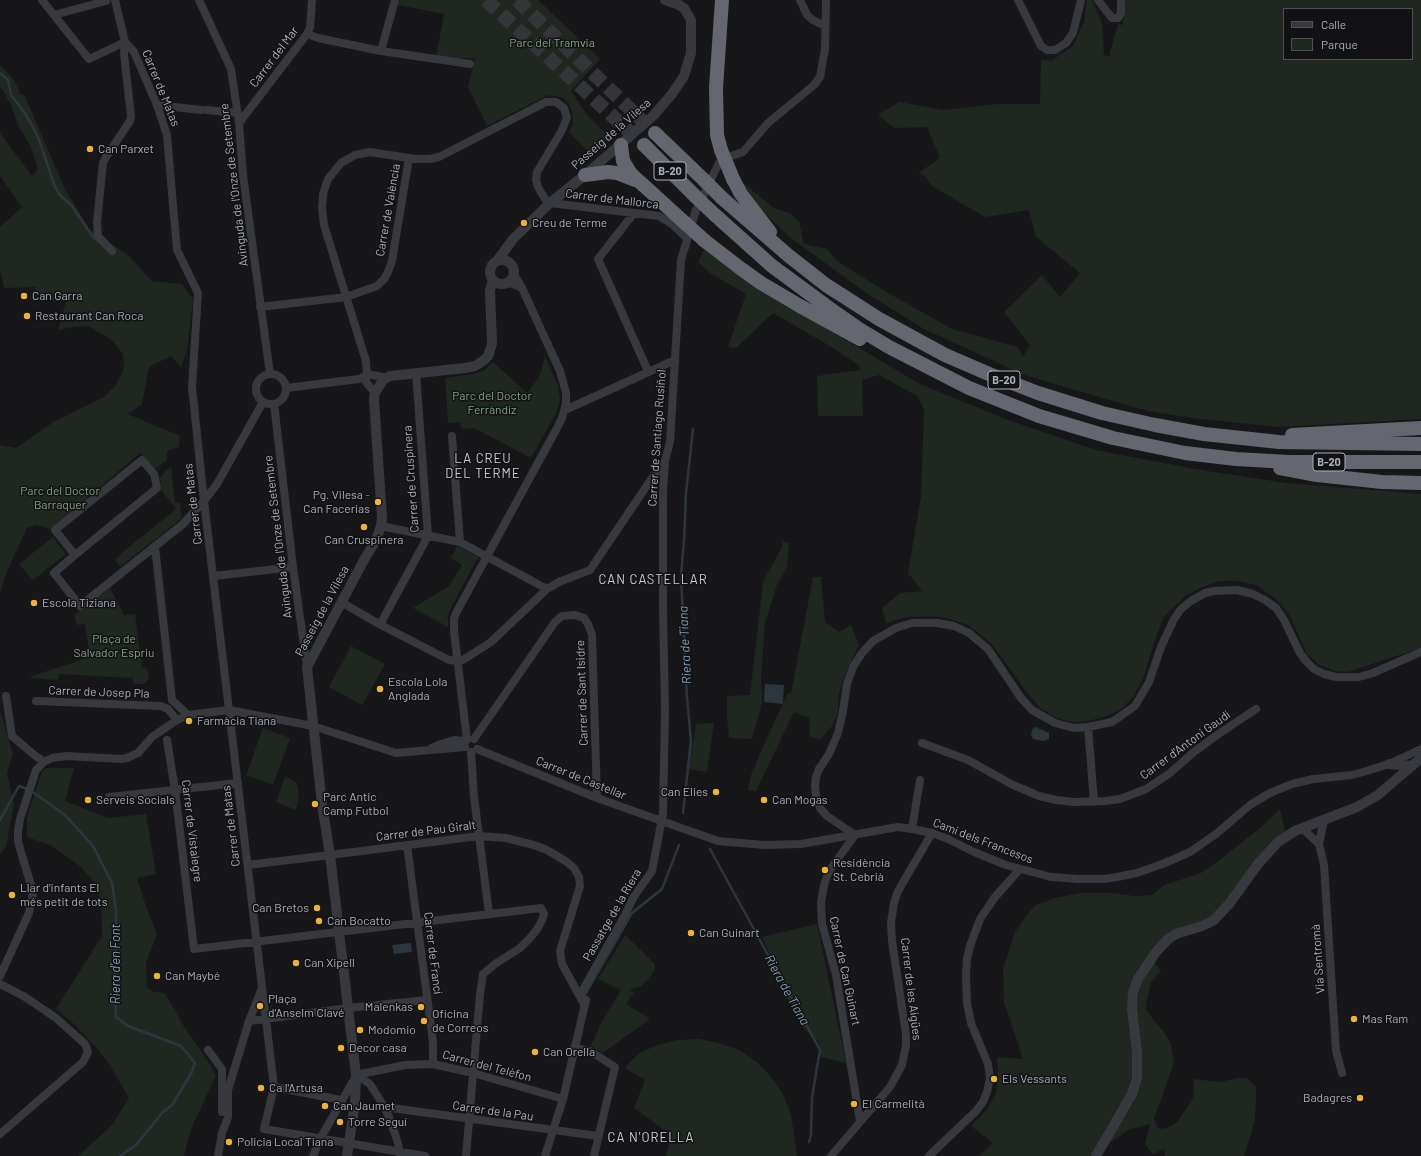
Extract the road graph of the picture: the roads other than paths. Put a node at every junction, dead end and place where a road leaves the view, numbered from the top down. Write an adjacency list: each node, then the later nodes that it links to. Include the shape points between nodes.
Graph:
1 (42, 0): 15 (street)
2 (115, 0): 18 (street, Carrer de Matas)
3 (198, 0): 22 (street, Avinguda de l'Onze de Setembre, via 231,68)
4 (312, 0): 17 (street, Carrer del Mar, via 310,28)
5 (395, 0): 19 (street)
6 (665, 0): 25 (street, Passeig de la Vilesa, via 684,8 691,20 692,47 688,65 684,76 664,105)
7 (722, 0): 35 (highway, bridge, via 716,88 717,135 732,179)
8 (800, 0): 16 (street, via 807,14)
9 (826, 0): 16 (street)
10 (1018, 0): 11 (street, via 1041,46 1047,50 1055,50 1062,46 1073,34)
11 (1080, 0)
12 (1098, 0): 13 (street, via 1112,18 1118,18 1121,13)
13 (1121, 0)
14 (106, 1): 15 (street)
15 (54, 15): 18 (street, via 89,59)
16 (825, 26): 33 (street, Carrer de Santiago Rusiñol, via 825,49 820,77 814,85 768,123 743,152 719,163 696,210)
17 (307, 34): 19 (street); 23 (street, Carrer del Mar)
18 (125, 42): 21 (street, Carrer de Matas, via 134,52); 34 (street, via 130,121 103,164 97,222 98,236)
19 (381, 52): 20 (street)
20 (470, 64)
21 (157, 105): 22 (street); 60 (street, Carrer de Matas, via 167,135 178,250 198,294 192,387)
22 (237, 113): 23 (street, Avinguda de l'Onze de Setembre)
23 (239, 122): 39 (street, Avinguda de l'Onze de Setembre, via 243,176)
24 (655, 133): 35 (highway, B-20, bridge, via 722,198)
25 (621, 145): 28 (street, Passeig de la Vilesa); 29 (highway, B-20, via 623,161)
26 (644, 145): 41 (highway, B-20, bridge, via 715,215 772,266 829,308)
27 (409, 158): 30 (street, via 422,160 439,157 549,101 556,102 566,111 566,121 537,172 536,180 541,193); 38 (street, Carrer de València, via 388,272 377,286); 38 (street, via 370,152 355,155 341,163 328,179 323,194 324,225)
28 (585, 175): 29 (highway, B-20, via 617,173); 30 (street, Passeig de la Vilesa)
29 (640, 182): 41 (highway, B-20, bridge, via 685,224 745,272 800,306 878,348)
30 (550, 203): 31 (street, Carrer de Mallorca); 32 (street, Passeig de la Vilesa)
31 (634, 213): 33 (street, Carrer de Mallorca, via 660,216); 42 (street, via 598,259)
32 (517, 236): 36 (street, Passeig de la Vilesa); 37 (street)
33 (687, 238): 40 (street, Carrer de Santiago Rusiñol, via 681,260)
34 (112, 251)
35 (789, 256): 54 (highway, B-20, via 826,285 879,319 945,355 989,374 1102,413 1204,434)
36 (497, 261): 37 (street, via 505,260); 37 (street, Passeig de la Vilesa, via 492,265 490,273)
37 (505, 277): 43 (street, via 490,299 492,344 488,356 475,366); 51 (street, via 522,288 560,371 566,393)
38 (346, 297): 39 (street, Carrer de València); 46 (street, via 366,361)
39 (260, 307): 44 (street, Avinguda de l'Onze de Setembre)
40 (675, 360): 42 (street); 57 (street, Carrer de Santiago Rusiñol, via 670,442)
41 (920, 364): 56 (highway, B-20, via 1002,402 1073,427 1171,450)
42 (648, 371): 51 (street)
43 (416, 373): 45 (street); 62 (street, Carrer de Cruspinera)
44 (270, 374): 47 (street, via 278,375 284,380); 49 (street, via 259,380 256,386 256,392)
45 (387, 378): 46 (street, via 373,375); 48 (street)
46 (364, 379): 47 (street); 48 (street)
47 (286, 388): 50 (street, via 283,398)
48 (376, 390): 61 (street, Passeig de la Vilesa, via 374,399)
49 (263, 402): 50 (street); 60 (street, via 217,484)
50 (274, 404): 67 (street, Avinguda de l'Onze de Setembre)
51 (565, 410): 66 (street)
52 (1421, 428): 54 (highway)
53 (452, 436): 63 (street)
54 (1246, 439): 55 (highway, B-20, via 1279,442)
55 (1421, 444)
56 (1236, 459): 58 (highway, B-20, via 1289,462); 59 (highway, via 1317,475)
57 (665, 461): 69 (street, via 590,570); 101 (street, Carrer de Santiago Rusiñol, via 665,711)
58 (1421, 462)
59 (1421, 483)
60 (204, 501): 64 (street, via 183,524); 68 (street, Carrer de Matas)
61 (382, 526): 62 (street); 70 (street, Passeig de la Vilesa)
62 (428, 536): 63 (street); 71 (street, Carrer de Cruspinera)
63 (460, 542): 66 (street)
64 (155, 547): 65 (street, via 80,606 54,572); 77 (street)
65 (75, 555): 65 (street, via 55,530 142,460 154,474 157,488)
66 (487, 556): 69 (street); 73 (street, via 454,619)
67 (293, 567): 68 (street); 74 (street, Avinguda de l'Onze de Setembre)
68 (214, 576): 80 (street, Carrer de Matas)
69 (547, 589): 73 (street, via 491,642)
70 (341, 602): 71 (street); 74 (street, Passeig de la Vilesa)
71 (380, 624): 73 (street, via 448,660)
72 (1421, 652): 84 (street, via 1359,677 1324,674 1306,661 1300,653 1276,608 1253,594 1237,590 1214,591 1191,601 1174,619 1148,682 1134,706 1112,722)
73 (458, 661): 87 (street)
74 (307, 667): 83 (street, Passeig de la Vilesa)
75 (6, 696): 90 (street, via 12,736)
76 (36, 701): 78 (street, Carrer de Josep Pla)
77 (176, 703): 78 (street, Carrer de Josep Pla); 81 (street); 82 (street, via 180,714)
78 (165, 708): 82 (street)
79 (1256, 709): 99 (street, Carrer d'Antoni Gaudí, via 1146,789 1120,799)
80 (229, 710): 81 (street, Carrer de Castellar); 83 (street, Carrer de Castellar); 95 (street, Carrer de Matas)
81 (188, 715): 82 (street, Carrer de Castellar)
82 (177, 720): 90 (street, Carrer de Castellar, via 152,737 138,753 128,758 66,756)
83 (314, 726): 87 (street, Carrer de Castellar, via 400,753); 112 (street, Passeig de la Vilesa)
84 (1088, 727): 99 (street); 102 (street, via 1064,726 1032,710 988,649 969,633 954,626 937,623 912,623 896,628 873,641 853,667 847,684 838,733 816,777 816,796 820,808)
85 (167, 740): 96 (street, Carrer de Vistalegre)
86 (922, 743): 99 (street, Carrer d'Antoni Gaudí, via 968,760 1011,784 1040,796 1056,800)
87 (470, 745): 98 (street, Carrer de Castellar); 98 (street, Carrer de Sant Isidre, via 555,622 562,616 575,615 584,618 592,635); 109 (street)
88 (1421, 749): 91 (street, Camí dels Francesos)
89 (1421, 758): 92 (street)
90 (44, 762): 119 (street, via 36,770 18,831 18,842 33,892 29,914)
91 (1389, 764): 92 (street); 93 (street); 114 (street, Camí dels Francesos, via 1352,775 1292,784 1270,793 1250,805 1190,852 1137,872 1104,879 1078,880 1051,877)
92 (1412, 766): 93 (street)
93 (1398, 778): 100 (street, via 1382,793 1357,807)
94 (920, 780): 104 (street)
95 (238, 783): 96 (street); 113 (street, Carrer de Matas)
96 (175, 790): 97 (street); 118 (street, Carrer de Vistalegre, via 194,949)
97 (109, 797)
98 (597, 798): 101 (street, Carrer de Castellar)
99 (1094, 802)
100 (1324, 820): 105 (street); 110 (street, Via Sentromà)
101 (661, 822): 103 (street, Carrer de Castellar); 122 (street, Passatge de la Riera, via 652,870 633,898)
102 (836, 823): 106 (street); 108 (street)
103 (676, 827): 108 (street, Camí dels Francesos, via 718,841 764,845 801,844)
104 (912, 828): 106 (street, Camí dels Francesos, via 898,827); 107 (street, Camí dels Francesos)
105 (1302, 828): 110 (street); 155 (street, via 1278,842 1214,921 1168,939 1145,967 1133,992 1132,1009 1137,1052 1136,1078 1132,1094)
106 (869, 832): 108 (street, Camí dels Francesos)
107 (932, 833): 114 (street, Camí dels Francesos, via 986,858); 138 (street, Carrer de les Aigües, via 898,891 891,923 906,1036 905,1055 900,1071 890,1087)
108 (855, 835): 138 (street, Carrer de Can Guinart, via 829,871 821,903 823,928 836,975)
109 (479, 836): 111 (street, Carrer de Pau Giralt); 115 (street); 122 (street, Carrer de Pau Giralt, via 506,838 534,845 559,856 577,872 580,886 560,951 562,964)
110 (1319, 844): 131 (street, Via Sentromà, via 1324,865 1336,1052)
111 (407, 845): 112 (street, Carrer de Pau Giralt); 116 (street, Carrer de Francí)
112 (330, 855): 113 (street, Carrer de Pau Giralt); 117 (street, Passeig de la Vilesa)
113 (248, 864): 118 (street, Carrer de Matas)
114 (1020, 869): 154 (street, via 994,897 980,919 968,959 967,1003 971,1023 988,1064 990,1078 987,1092 976,1111)
115 (489, 914): 116 (street); 130 (street, via 541,908 544,914 538,928 520,948 483,974)
116 (417, 923): 117 (street); 123 (street, Carrer de Francí)
117 (338, 932): 118 (street); 124 (street, Passeig de la Vilesa)
118 (256, 942): 121 (street, Carrer de Matas)
119 (0, 976)
120 (0, 984): 141 (street, via 56,1018 85,1044 88,1052 83,1062)
121 (263, 987): 125 (street, Carrer de Matas); 126 (street)
122 (583, 999): 127 (street, Passatge de la Riera)
123 (427, 1000): 124 (street); 129 (street, Carrer de Francí, via 433,1042)
124 (348, 1008): 125 (street); 132 (street, Passeig de la Vilesa)
125 (267, 1019): 126 (street); 133 (street, Carrer de Matas)
126 (249, 1021): 139 (street, via 228,1090)
127 (574, 1048): 135 (street, Passatge de la Riera); 142 (street, via 590,1051 615,1067)
128 (208, 1050): 139 (street, via 222,1069 222,1113)
129 (433, 1064): 130 (street, Carrer del Telèfon); 132 (street, Carrer del Telèfon, via 405,1065)
130 (473, 1073): 135 (street, Carrer del Telèfon); 137 (street)
131 (1342, 1073)
132 (356, 1075): 134 (street); 136 (street, via 370,1084); 144 (street, Passeig de la Vilesa)
133 (274, 1087): 134 (street); 143 (street, Carrer de Matas, via 264,1129)
134 (341, 1100): 143 (street)
135 (563, 1100): 140 (street, Passatge de la Riera)
136 (384, 1107): 137 (street, Carrer de la Pau); 145 (street)
137 (469, 1119): 140 (street, Carrer de la Pau); 150 (street)
138 (860, 1121): 153 (street, Carrer de les Aigües)
139 (226, 1122): 146 (street)
140 (554, 1131): 142 (street, Carrer de la Pau); 151 (street, Passatge de la Riera)
141 (0, 1134)
142 (598, 1136): 152 (street)
143 (320, 1139): 144 (street); 147 (street)
144 (349, 1143): 145 (street); 148 (street, Passeig de la Vilesa)
145 (400, 1154): 149 (street)
146 (218, 1156)
147 (313, 1156)
148 (346, 1156)
149 (424, 1156)
150 (466, 1156)
151 (545, 1156)
152 (594, 1156)
153 (831, 1156)
154 (929, 1156)
155 (1096, 1156)

